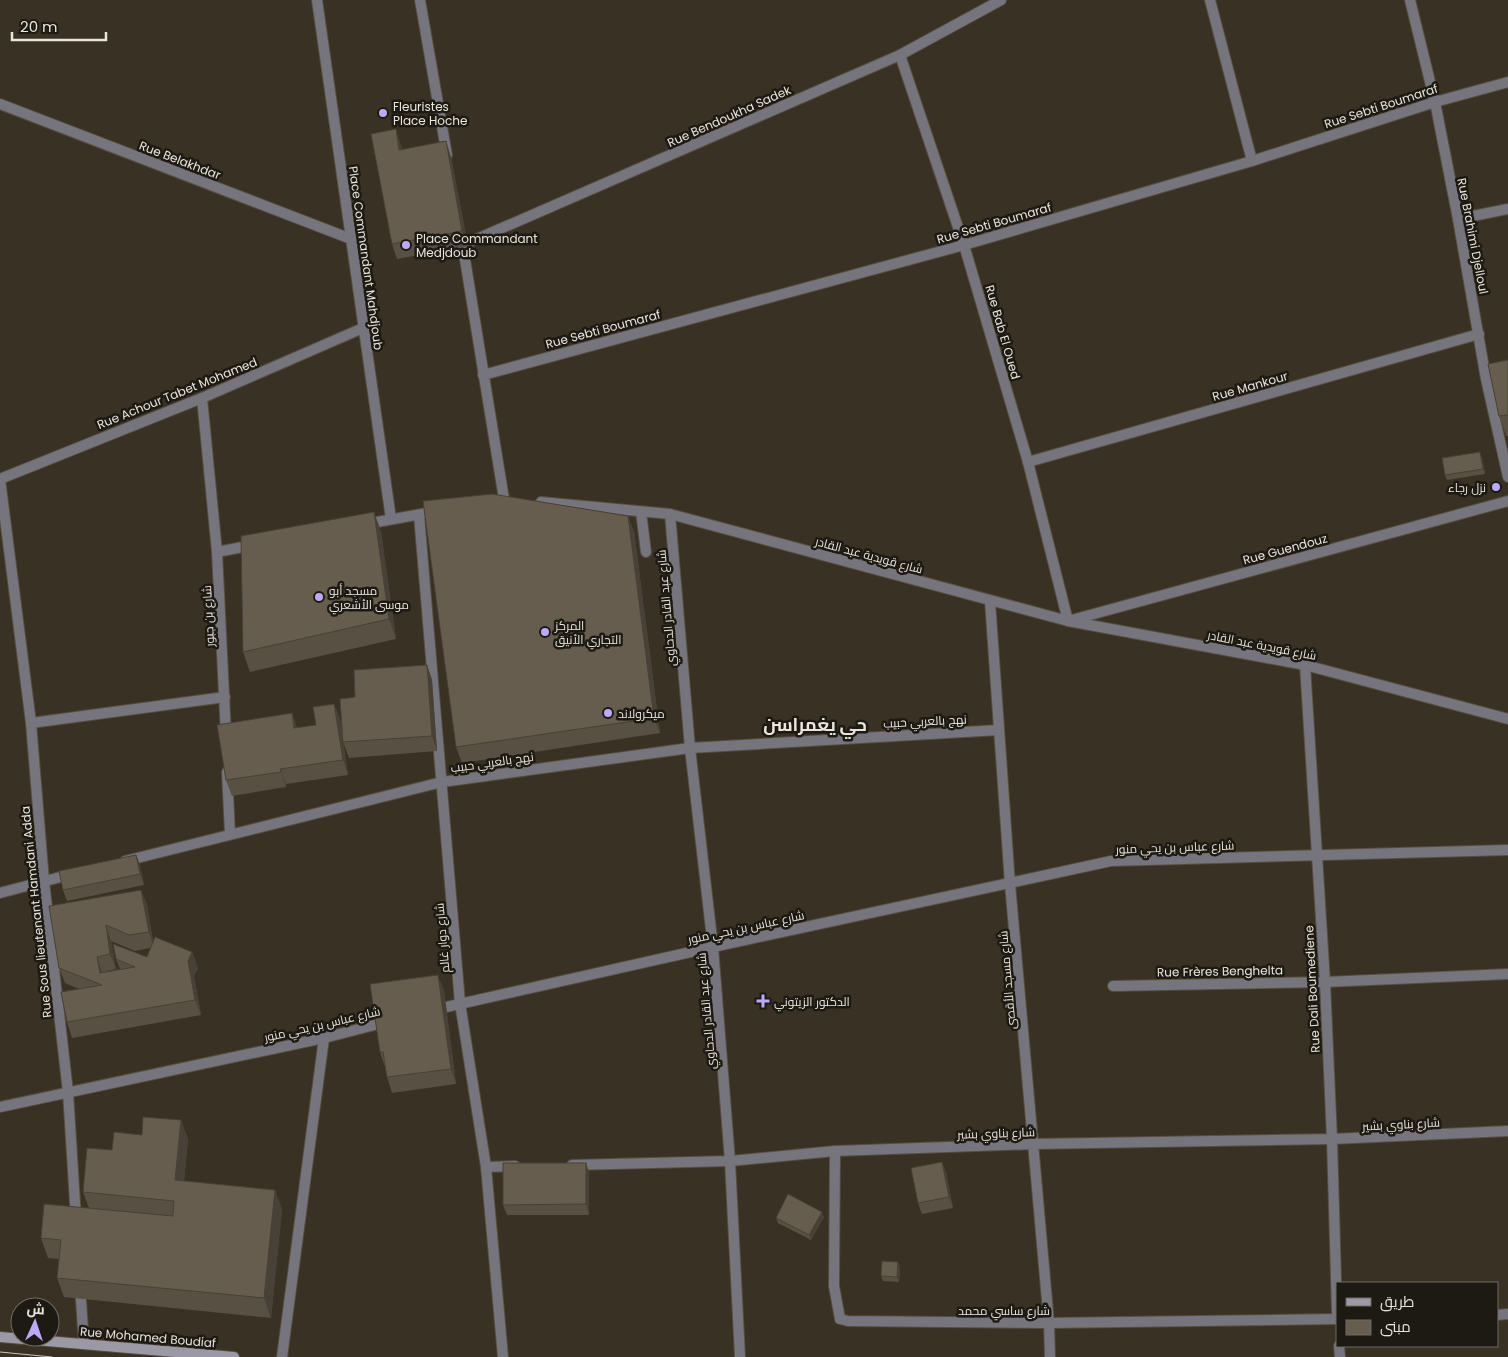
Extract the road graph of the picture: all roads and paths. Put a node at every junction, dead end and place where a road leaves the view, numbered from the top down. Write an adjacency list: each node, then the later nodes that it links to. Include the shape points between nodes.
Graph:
1 (317, 0): 14 (street, Place Commandant Mahdjoub)
2 (420, 0): 11 (street)
3 (1001, 0): 6 (street, Rue Bendoukha Sadek)
4 (1210, 0): 10 (street)
5 (1410, 0): 8 (street, Rue Brahimi Djelloul)
6 (900, 55): 15 (street, Rue Bab El Oued); 18 (street, Rue Bendoukha Sadek, via 462,240)
7 (1508, 82): 8 (street, Rue Sebti Boumaraf)
8 (1435, 102): 10 (street, Rue Sebti Boumaraf); 13 (street, Rue Brahimi Djelloul)
9 (0, 104): 14 (street, Rue Belakhdar)
10 (1252, 161): 15 (street, Rue Sebti Boumaraf)
11 (449, 167)
12 (1508, 208): 13 (street)
13 (1458, 219): 17 (street, Rue Brahimi Djelloul)
14 (351, 240): 16 (street, Place Commandant Mahdjoub)
15 (964, 245): 18 (street, Rue Sebti Boumaraf); 20 (street, Rue Bab El Oued)
16 (364, 328): 19 (street, Rue Achour Tabet Mohamed); 30 (street, Place Commandant Mahdjoub)
17 (1479, 334): 20 (street, Rue Mankour); 21 (street, Rue Brahimi Djelloul)
18 (483, 375): 23 (street)
19 (202, 398): 22 (street, Rue Achour Tabet Mohamed); 33 (street, شارع بن جبور)
20 (1028, 462): 36 (street, Rue Bab El Oued)
21 (1508, 477)
22 (0, 479): 40 (street, Rue Sous lieutenant Hamdani Adda)
23 (504, 500)
24 (1508, 501): 36 (street, Rue Guendouz)
25 (533, 502): 27 (street, شارع قويدية عبد القادر)
26 (447, 509): 29 (street)
27 (641, 512): 28 (street, شارع قويدية عبد القادر); 34 (street)
28 (670, 514): 35 (street, شارع قويدية عبد القادر); 43 (street, شارع عبد القادر الدحاوي)
29 (419, 515): 30 (street); 45 (street, شارع دوار غالم)
30 (391, 519): 31 (street)
31 (352, 527)
32 (266, 543): 33 (street)
33 (217, 552): 38 (street, شارع بن جبور)
34 (646, 552)
35 (990, 601): 36 (street, شارع قويدية عبد القادر); 41 (street, شارع مسجد الأقصى)
36 (1068, 621): 37 (street, شارع قويدية عبد القادر)
37 (1305, 665): 39 (street, شارع قويدية عبد القادر); 48 (street, Rue Dali Boumediene)
38 (225, 697): 40 (street); 42 (street, شارع بن جبور)
39 (1508, 719)
40 (31, 723): 51 (street, Rue Sous lieutenant Hamdani Adda)
41 (999, 730): 43 (street, نهج بالعربي حبيب); 52 (street, شارع مسجد الأقصى)
42 (226, 746)
43 (690, 748): 45 (street, نهج بالعربي حبيب); 54 (street, شارع عبد القادر الدحاوي)
44 (227, 766): 46 (street)
45 (442, 782): 46 (street, نهج بالعربي حبيب); 58 (street, شارع دوار غالم)
46 (230, 834): 49 (street, نهج بالعربي حبيب)
47 (1508, 850): 48 (street, شارع عباس بن يحي منور)
48 (1316, 856): 52 (street, شارع عباس بن يحي منور, via 1111,862); 56 (street, Rue Dali Boumediene)
49 (118, 862)
50 (81, 872): 51 (street)
51 (44, 881): 53 (street); 62 (street, Rue Sous lieutenant Hamdani Adda)
52 (1010, 884): 54 (street, شارع عباس بن يحي منور); 66 (street, شارع مسجد الأقصى)
53 (0, 893)
54 (713, 947): 58 (street, شارع عباس بن يحي منور); 68 (street, شارع عبد القادر الدحاوي)
55 (1508, 974): 56 (street, Rue Frères Benghelta)
56 (1325, 982): 57 (street, Rue Frères Benghelta); 65 (street, Rue Dali Boumediene)
57 (1113, 986)
58 (460, 1002): 59 (street, شارع عباس بن يحي منور); 71 (street, شارع دوار غالم)
59 (424, 1012)
60 (397, 1019): 61 (street, شارع عباس بن يحي منور)
61 (324, 1038): 62 (street, شارع عباس بن يحي منور); 80 (street)
62 (68, 1092): 63 (street, شارع عباس بن يحي منور); 72 (street, Rue Sous lieutenant Hamdani Adda)
63 (0, 1107)
64 (1508, 1131): 65 (street, شارع بناوي بشير)
65 (1332, 1140): 66 (street, شارع بناوي بشير); 74 (street, Rue Dali Boumediene)
66 (1034, 1144): 67 (street, شارع بناوي بشير); 76 (street, شارع مسجد الأقصى)
67 (835, 1151): 68 (street, شارع بناوي بشير); 76 (street, شارع ساسي محمد, via 834,1286 840,1320)
68 (730, 1161): 69 (street, شارع بناوي بشير); 82 (street, شارع عبد القادر الدحاوي)
69 (564, 1165)
70 (525, 1166): 71 (street)
71 (486, 1167): 81 (street, شارع دوار غالم)
72 (76, 1227)
73 (80, 1276): 78 (street)
74 (1336, 1282)
75 (1336, 1318): 76 (street, شارع ساسي محمد)
76 (1049, 1323): 83 (street, شارع مسجد الأقصى)
77 (0, 1337): 78 (main road, Rue Mohamed Boudiaf)
78 (84, 1344): 79 (main road, Rue Mohamed Boudiaf)
79 (234, 1357)
80 (282, 1357)
81 (502, 1357)
82 (740, 1357)
83 (1050, 1357)

